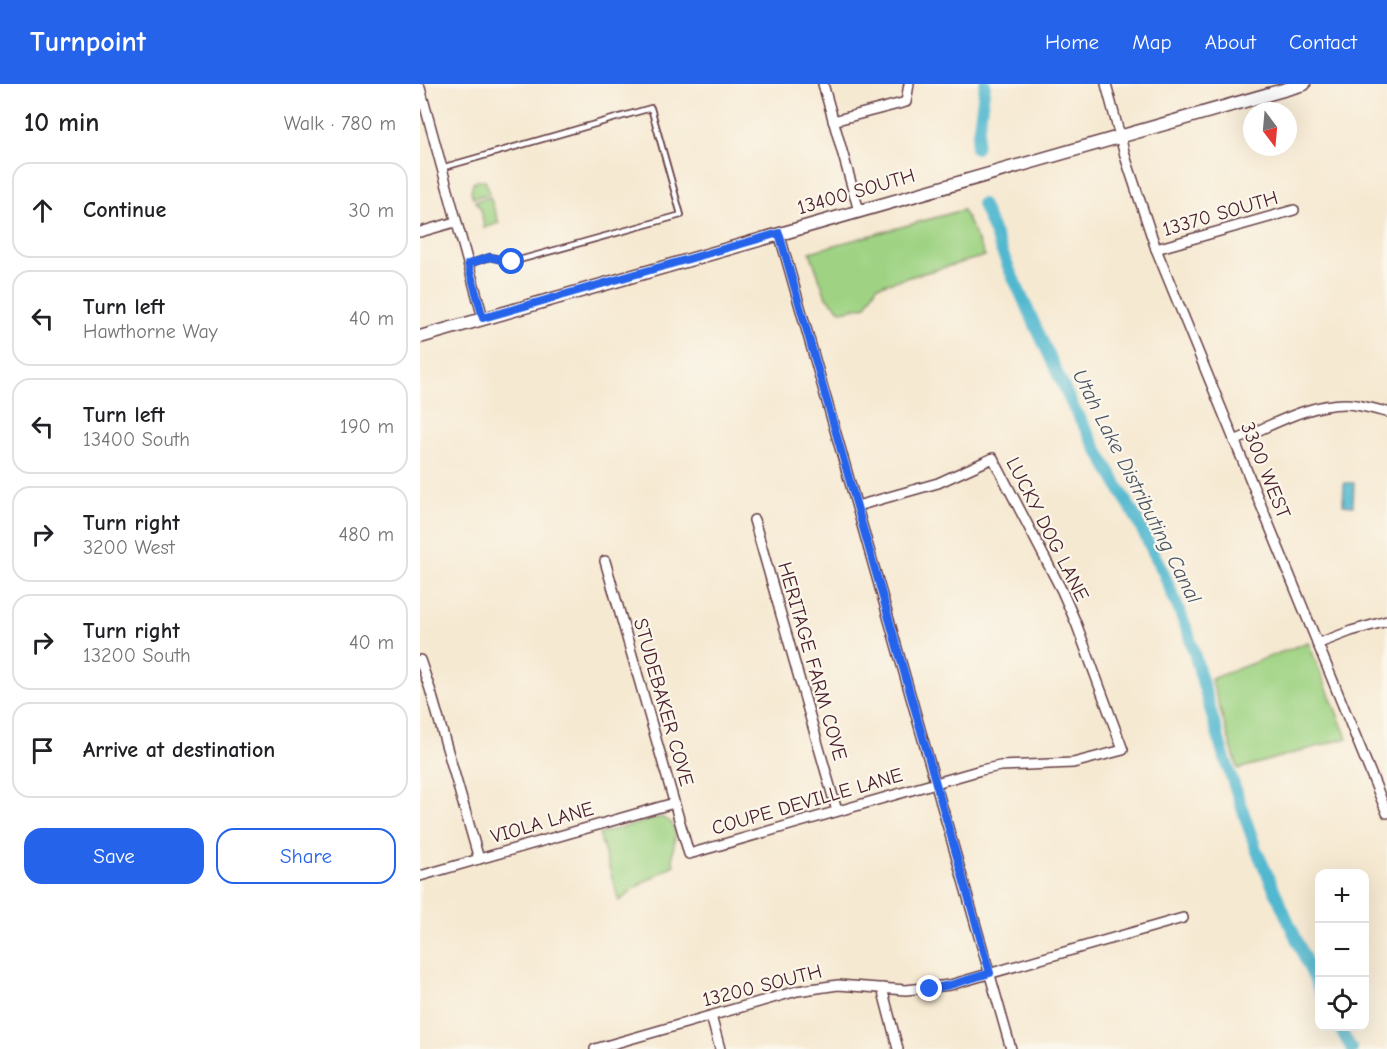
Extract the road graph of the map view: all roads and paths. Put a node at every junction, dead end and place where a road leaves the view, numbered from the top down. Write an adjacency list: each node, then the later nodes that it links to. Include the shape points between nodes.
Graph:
1 (823, 84): 6 (street)
2 (909, 84): 6 (street, via 906,102)
3 (1106, 84): 7 (street, 3300 WEST)
4 (1304, 84): 7 (main road, 13400 SOUTH)
5 (420, 88): 8 (street)
6 (833, 121): 10 (street)
7 (1122, 136): 10 (main road, 13400 SOUTH); 14 (street, 3300 WEST)
8 (441, 168): 11 (street); 15 (lane, via 651,108 681,215 512,262 490,257)
9 (1294, 210): 14 (street, 13370 SOUTH)
10 (859, 211): 13 (main road, 13400 SOUTH)
11 (456, 222): 12 (street); 15 (street)
12 (420, 231)
13 (779, 233): 16 (main road, 13400 SOUTH); 20 (street)
14 (1156, 249): 19 (street, 3300 WEST)
15 (468, 264): 16 (street)
16 (483, 318): 17 (main road, 13400 SOUTH)
17 (420, 337)
18 (1387, 412): 19 (street, via 1346,404 1318,408)
19 (1234, 441): 24 (street, 3300 WEST)
20 (857, 506): 26 (street, LUCKY DOG LANE, via 938,483 993,458 1062,591); 27 (street)
21 (754, 520): 29 (street, HERITAGE FARM COVE)
22 (605, 561): 28 (street, STUDEBAKER COVE)
23 (1387, 621): 24 (street)
24 (1317, 644): 30 (street, 3300 WEST)
25 (420, 660): 32 (street)
26 (1124, 750): 27 (street, COUPE DEVILLE LANE, via 1073,763 1000,766)
27 (935, 783): 29 (street, COUPE DEVILLE LANE); 35 (street)
28 (674, 803): 31 (street, STUDEBAKER COVE); 32 (street, VIOLA LANE)
29 (837, 811): 31 (street, COUPE DEVILLE LANE)
30 (1387, 813)
31 (688, 854)
32 (479, 859): 33 (street, VIOLA LANE)
33 (420, 876)
34 (1183, 918): 35 (street, 13200 SOUTH)
35 (990, 973): 36 (street, 13200 SOUTH, via 930,989); 41 (street)
36 (882, 988): 37 (street, 13200 SOUTH, via 816,987); 40 (street)
37 (711, 1016): 38 (street, 13200 SOUTH); 39 (street)
38 (596, 1049)
39 (720, 1049)
40 (898, 1049)
41 (1011, 1049)

